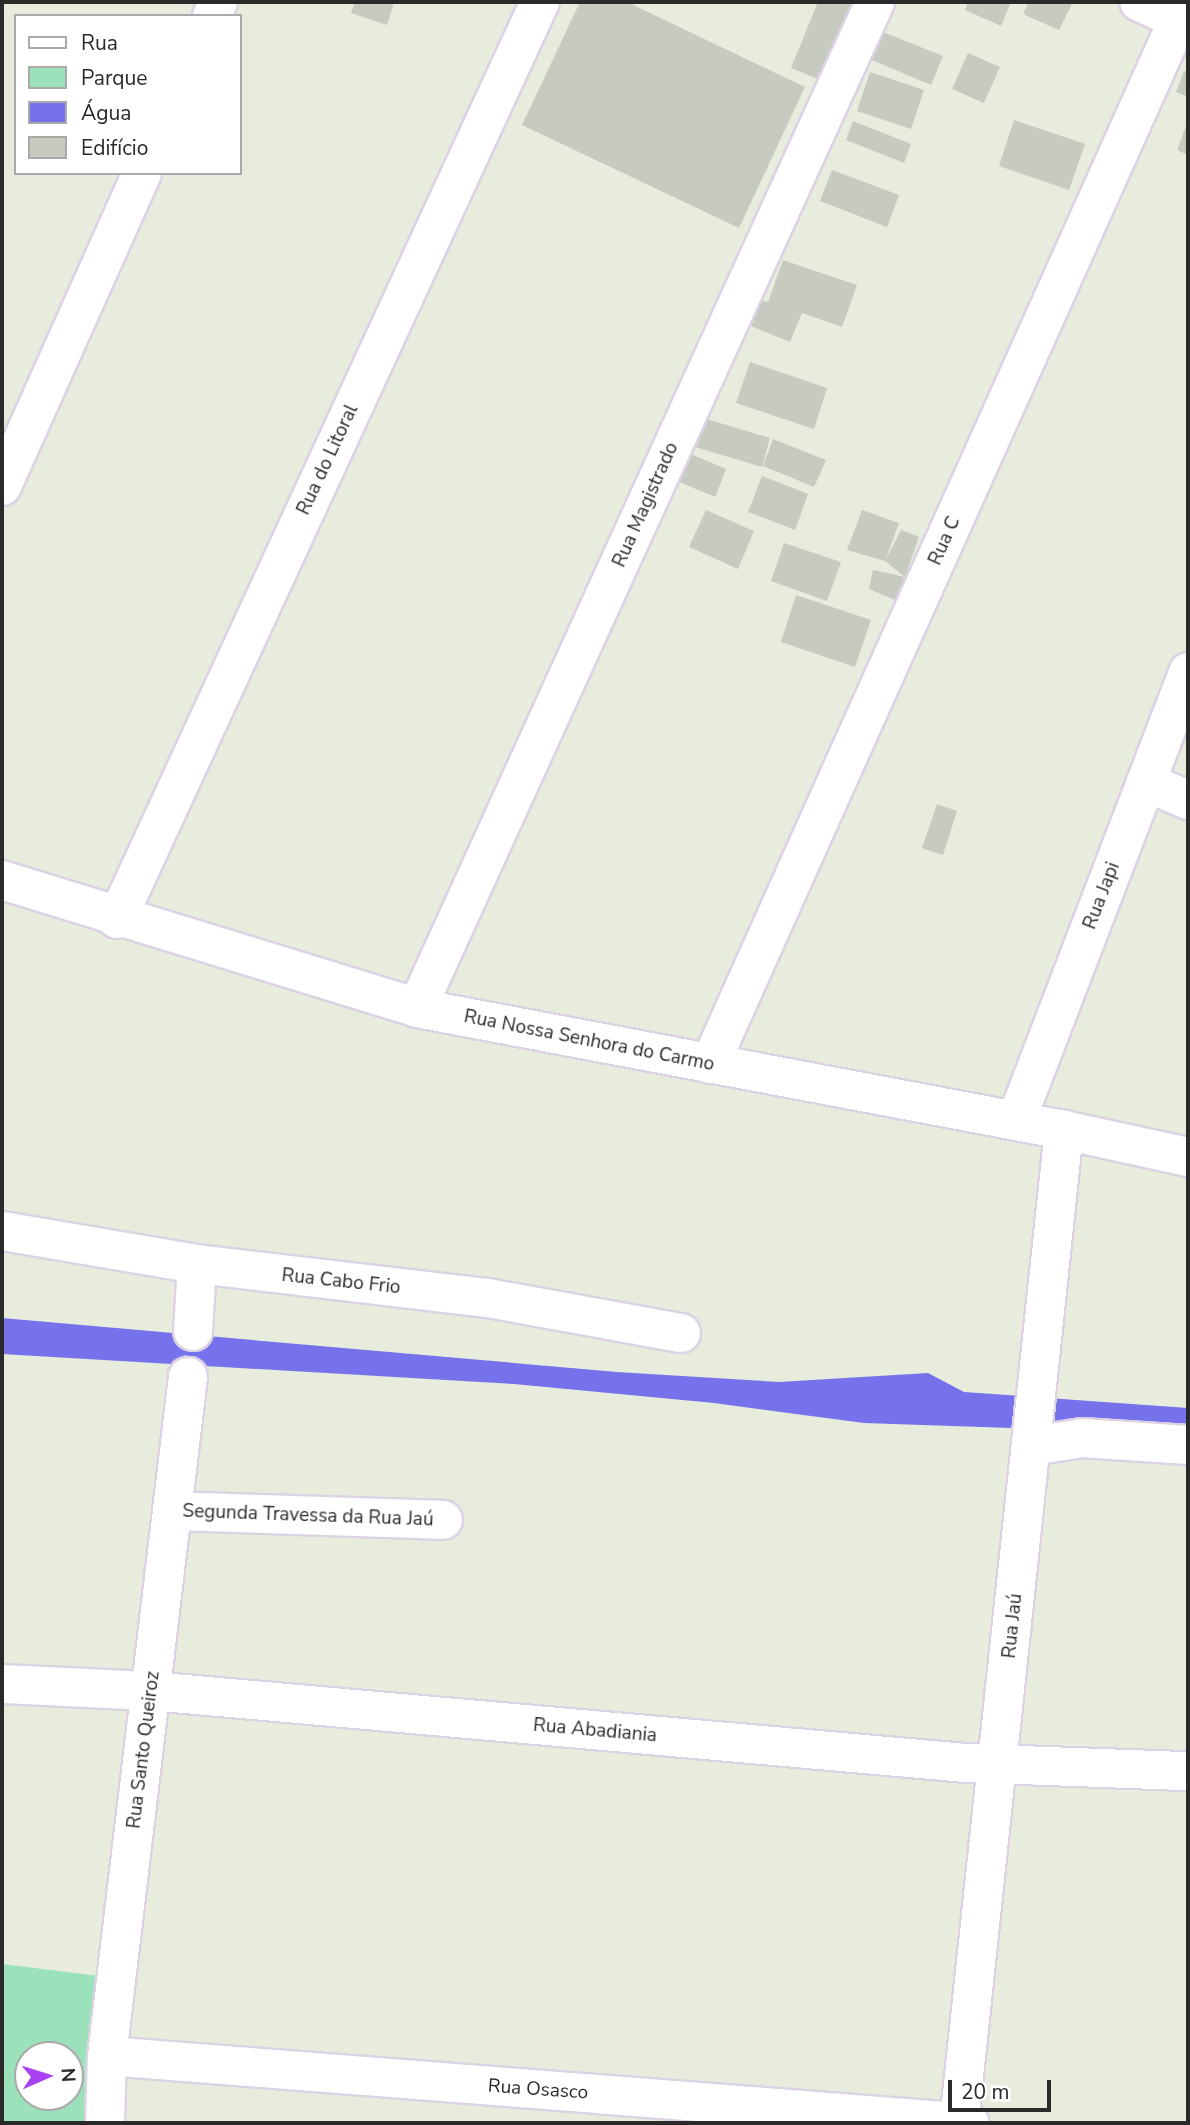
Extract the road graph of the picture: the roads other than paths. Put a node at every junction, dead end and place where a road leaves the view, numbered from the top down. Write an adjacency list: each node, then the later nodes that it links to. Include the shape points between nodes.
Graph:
1 (540, 2): 10 (street, Rua do Litoral)
2 (875, 2): 11 (street, Rua Magistrado)
3 (1156, 9): 12 (street, Rua C, via 1174,29)
4 (141, 175): 5 (street)
5 (2, 486)
6 (1188, 672): 7 (street, Rua Japi)
7 (1146, 782): 8 (street); 13 (street, Rua Japi)
8 (1188, 800)
9 (8, 893): 10 (street, Rua Nossa Senhora do Carmo)
10 (117, 919): 11 (street, Rua Nossa Senhora do Carmo)
11 (417, 1008): 12 (street, Rua Nossa Senhora do Carmo)
12 (710, 1064): 13 (street, Rua Nossa Senhora do Carmo)
13 (1016, 1121): 14 (street, Rua Nossa Senhora do Carmo)
14 (1064, 1129): 15 (street, Rua Nossa Senhora do Carmo); 21 (street, Rua Jaú)
15 (1188, 1157)
16 (2, 1231): 17 (street, Rua Cabo Frio)
17 (197, 1264): 18 (street); 19 (street, Rua Cabo Frio, via 488,1298)
18 (193, 1331)
19 (681, 1333)
20 (188, 1377): 23 (street, Rua Santo Queiroz)
21 (1033, 1437): 22 (street); 27 (street, Rua Jaú)
22 (1188, 1445)
23 (173, 1511): 24 (street, Segunda Travessa da Rua Jaú); 26 (street, Rua Santo Queiroz)
24 (443, 1520)
25 (2, 1684): 26 (street, Rua Abadiania)
26 (151, 1691): 27 (street, Rua Abadiania, via 965,1763); 29 (street, Rua Santo Queiroz)
27 (999, 1762): 28 (street, Rua Abadiania); 31 (street, Rua Jaú)
28 (1188, 1771)
29 (107, 2056): 30 (street, Rua Santo Queiroz); 31 (street, Rua Osasco)
30 (105, 2123)
31 (959, 2123): 32 (street, Rua Osasco)
32 (969, 2123)

